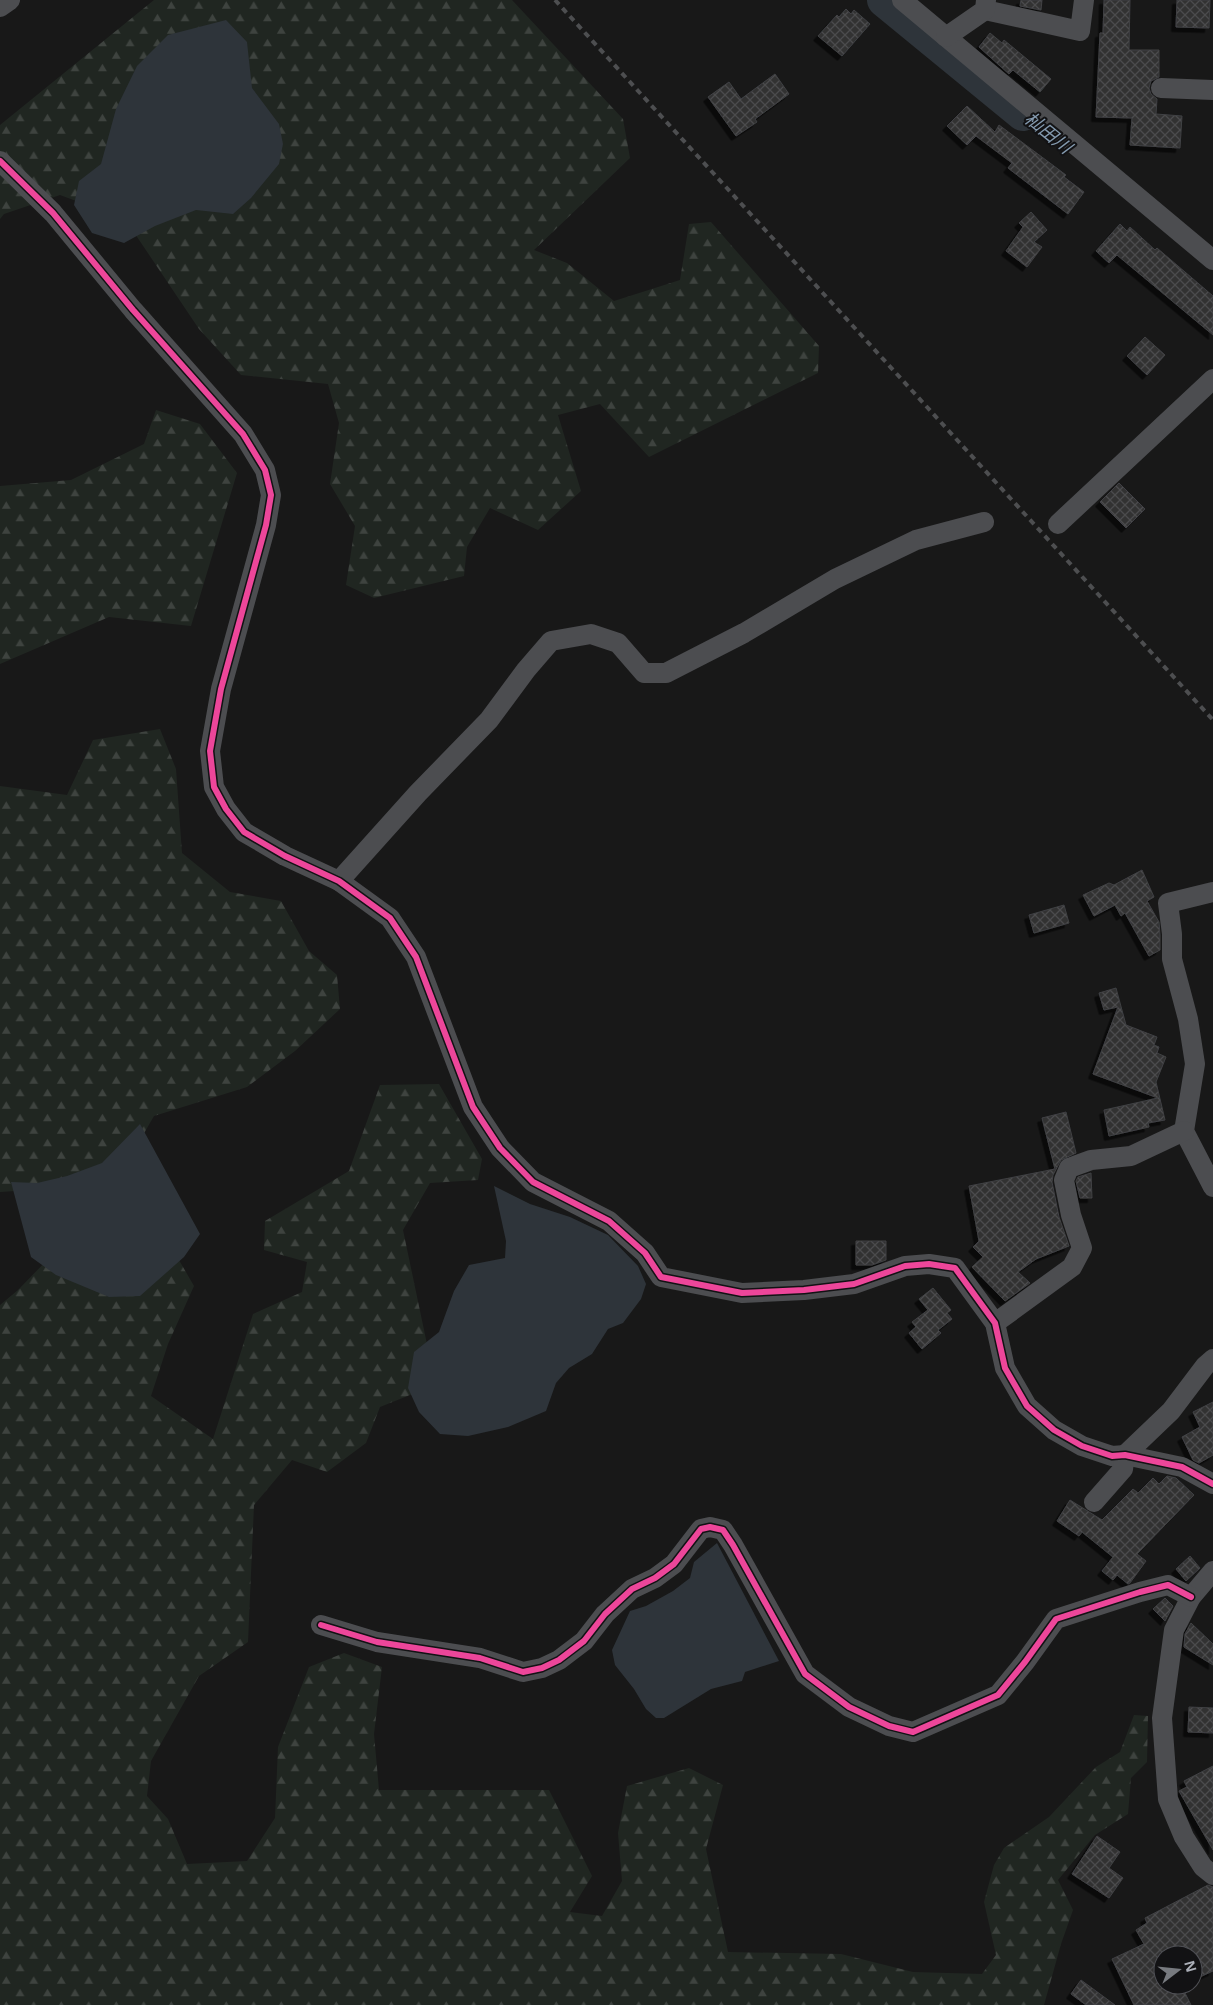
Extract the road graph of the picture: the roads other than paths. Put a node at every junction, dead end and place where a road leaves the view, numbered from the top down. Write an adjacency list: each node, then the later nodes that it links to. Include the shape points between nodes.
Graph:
1 (10, 0): 5 (street)
2 (902, 0): 6 (street)
3 (1084, 0): 4 (street, via 1080,31)
4 (986, 5): 6 (street)
5 (0, 7)
6 (946, 36): 10 (street)
7 (1161, 88): 8 (street)
8 (1213, 90)
9 (0, 161): 14 (street, via 53,213 133,310 243,434 264,470 271,495 221,689 210,752 214,787 244,832 285,856)
10 (1213, 260)
11 (1213, 379): 13 (street)
12 (984, 522): 14 (street, via 916,540 835,579 744,633 666,673 644,673 618,643 591,634 551,641 489,720)
13 (1058, 524)
14 (340, 880): 18 (street, via 390,918 416,957 473,1107 500,1148 533,1182 609,1221 645,1253 661,1277 742,1293 804,1290 854,1284 905,1266 929,1264 955,1268)
15 (1213, 892): 16 (street, via 1168,902 1172,959 1188,1019 1195,1064)
16 (1184, 1131): 17 (street); 18 (street, via 1131,1156 1091,1160 1069,1168 1064,1180 1070,1215 1082,1248 1072,1266)
17 (1213, 1187)
18 (995, 1323): 20 (street, via 1005,1368 1027,1406 1054,1430 1082,1446 1112,1456)
19 (1213, 1360): 20 (street, via 1171,1411)
20 (1125, 1455): 21 (street, via 1182,1467); 22 (street, via 1123,1469)
21 (1213, 1484)
22 (1094, 1502)
23 (1213, 1571): 24 (street)
24 (1191, 1597): 25 (street, via 1168,1586 1056,1619 998,1695 913,1732 889,1726 849,1707 805,1674 734,1545 723,1530 710,1527 701,1529 674,1564 632,1589 605,1614 584,1641 542,1668 523,1672 480,1658 376,1642); 26 (street, via 1174,1630 1162,1718 1164,1759 1168,1799 1184,1837 1203,1867)
25 (321, 1625)
26 (1213, 1875)

